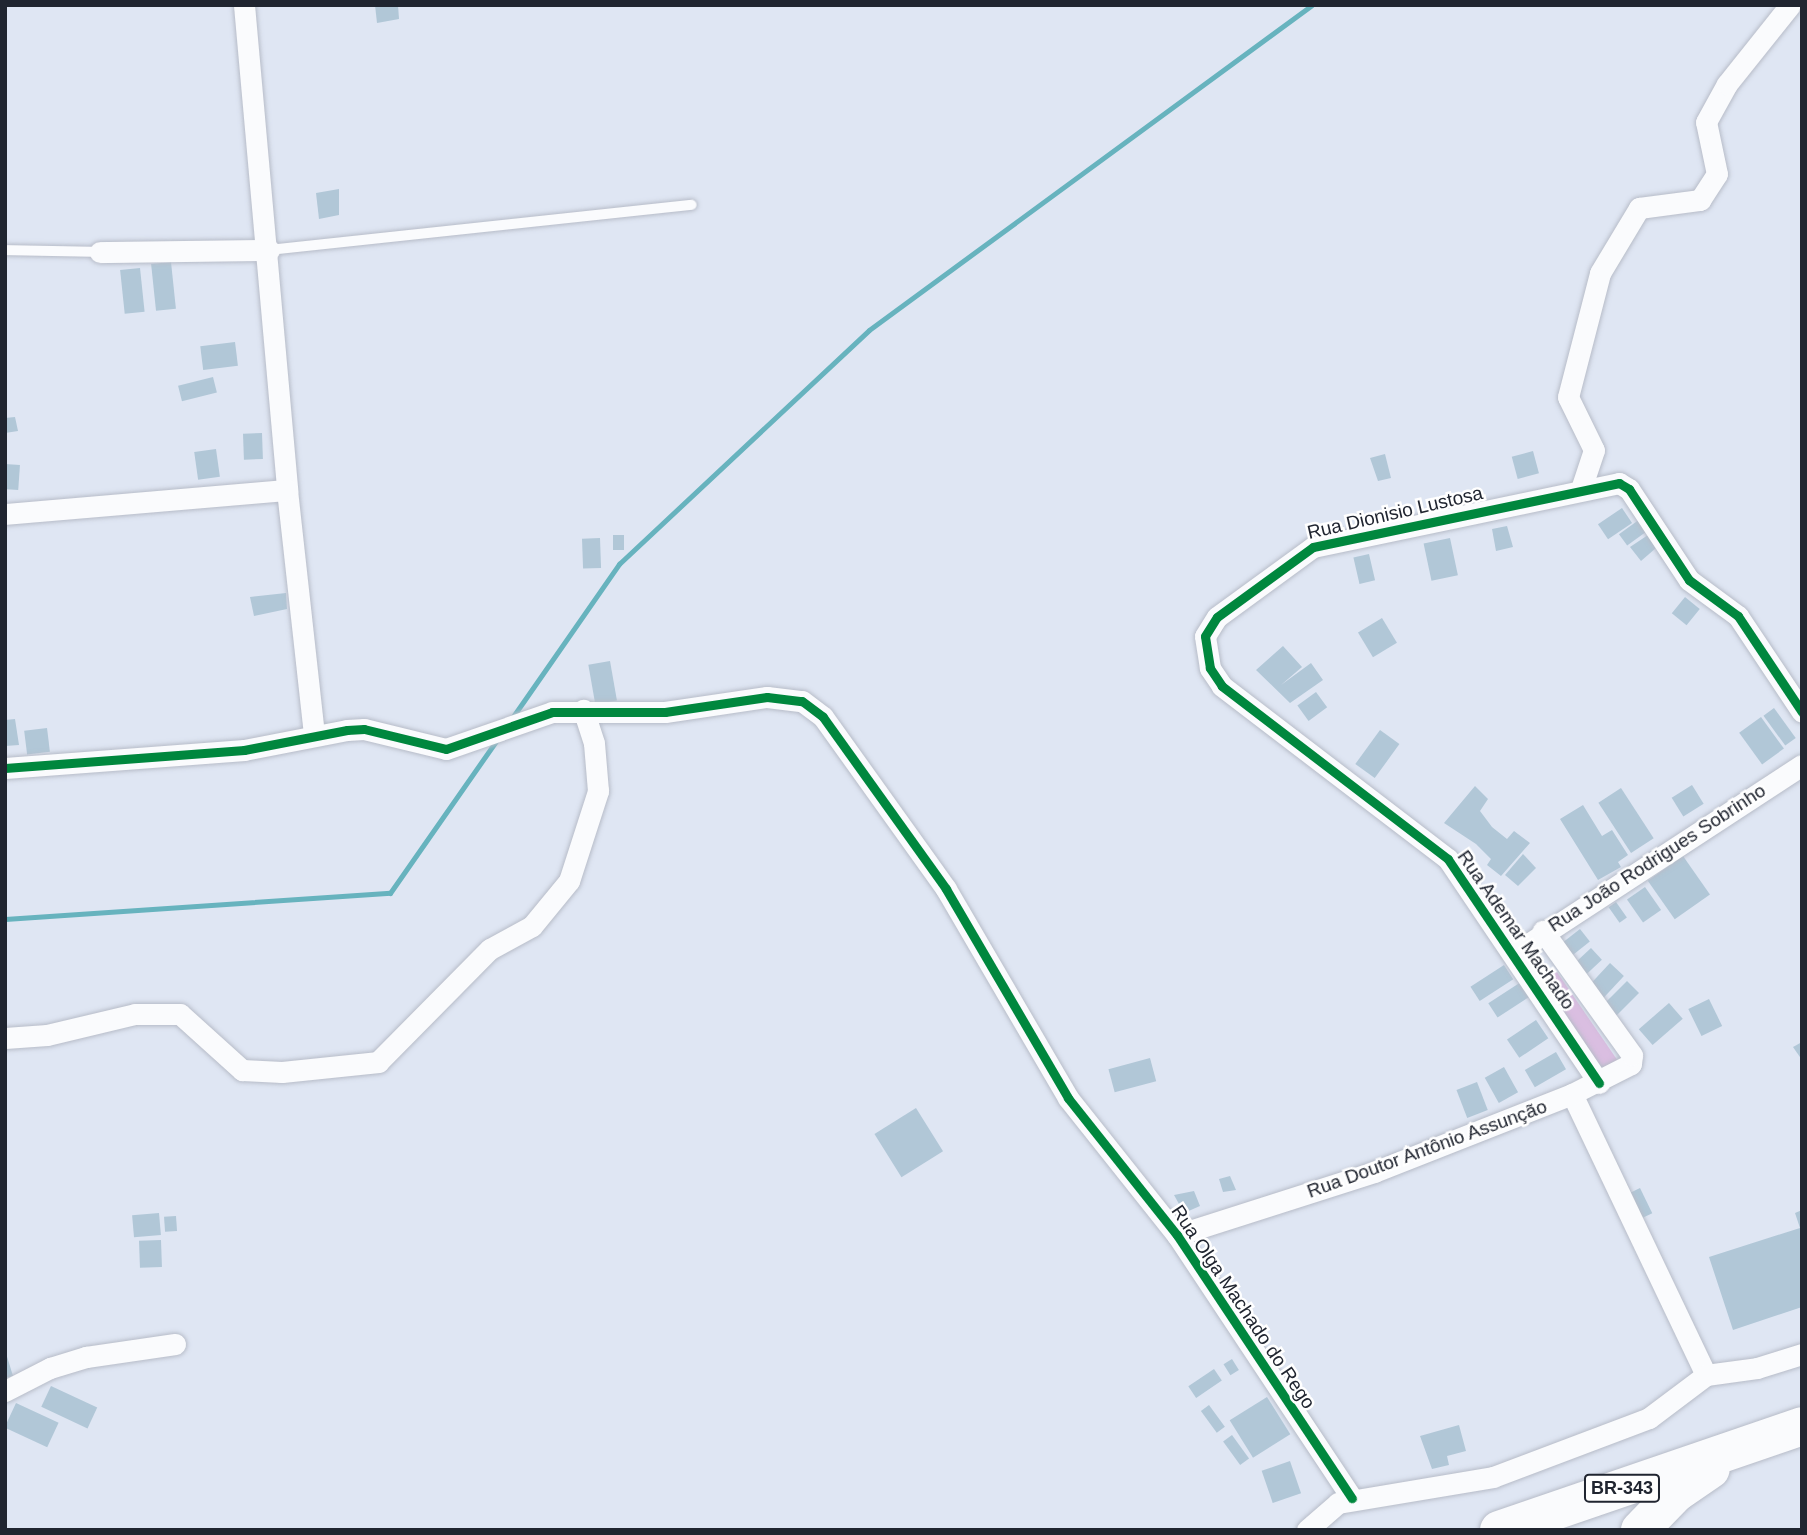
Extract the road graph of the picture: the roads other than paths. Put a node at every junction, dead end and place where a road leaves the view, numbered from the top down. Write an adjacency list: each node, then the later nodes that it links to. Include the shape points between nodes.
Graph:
1 (244, 5): 5 (street)
2 (1790, 5): 7 (street, via 1727,84 1706,122 1717,174 1700,200 1639,208 1600,273 1568,397 1594,450)
3 (692, 205): 5 (lane)
4 (5, 250): 6 (lane)
5 (269, 250): 6 (street); 8 (street)
6 (100, 252)
7 (1581, 489): 10 (street, Rua Dionisio Lustosa, via 1313,547 1217,617 1205,636 1205,653); 13 (street, Rua Dionisio Lustosa, via 1612,482 1631,492 1689,580 1738,616)
8 (287, 490): 9 (street); 14 (street)
9 (5, 514)
10 (1222, 686): 18 (street, Rua Ademar Machado, via 1438,850)
11 (583, 710): 12 (street, Rua Olga Machado do Rego); 14 (street, Rua Olga Machado do Rego, via 526,719 446,749 365,729); 20 (street, via 594,743 598,791 569,881 532,926 490,949 378,1062 282,1072 242,1070 180,1014 135,1014 47,1035)
12 (609, 711): 19 (street, via 597,755 601,821 552,917 478,963); 23 (street, Rua Olga Machado do Rego, via 665,712 767,697 802,701 823,716 946,890 1068,1098)
13 (1802, 712)
14 (314, 734): 16 (street, Rua Olga Machado do Rego, via 244,750)
15 (1802, 765): 17 (street, Rua João Rodrigues Sobrinho)
16 (5, 768)
17 (1543, 931): 18 (street, Rua João Rodrigues Sobrinho); 21 (street, Rua Doutor Antônio Assunção, via 1632,1055 1631,1064)
18 (1513, 954): 21 (street, Rua Ademar Machado)
19 (455, 985)
20 (5, 1038)
21 (1598, 1083): 22 (street, Rua Doutor Antônio Assunção)
22 (1572, 1094): 23 (street, Rua Doutor Antônio Assunção, via 1374,1172); 26 (street)
23 (1177, 1235): 30 (street, Rua Olga Machado do Rego)
24 (175, 1344): 27 (street, via 86,1357 50,1368)
25 (1802, 1354): 26 (street, via 1757,1368)
26 (1706, 1375): 30 (street, via 1649,1418 1493,1477 1404,1495)
27 (5, 1391)
28 (1802, 1426): 29 (highway, BR-343)
29 (1745, 1446): 32 (highway, BR-343); 33 (highway, via 1676,1493)
30 (1352, 1498): 31 (street, via 1321,1514)
31 (1307, 1530)
32 (1499, 1530)
33 (1640, 1530)

